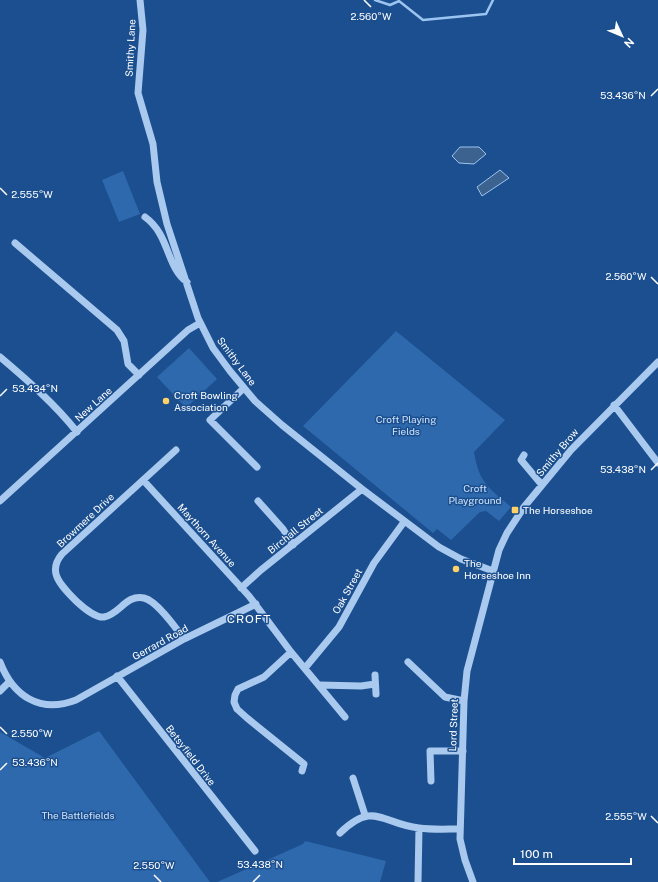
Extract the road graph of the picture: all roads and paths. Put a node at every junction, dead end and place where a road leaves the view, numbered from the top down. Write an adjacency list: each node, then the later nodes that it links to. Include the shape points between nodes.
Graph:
1 (140, 0): 4 (street, Smithy Lane, via 143,30 138,93 153,144 157,182 167,224)
2 (145, 217): 4 (street, via 161,234 178,276)
3 (15, 243): 8 (street, via 117,330 124,341 128,364)
4 (187, 282): 5 (street, Smithy Lane)
5 (200, 323): 8 (street, New Lane, via 188,330); 9 (street, Smithy Lane, via 222,360)
6 (0, 357): 11 (street, via 31,383)
7 (658, 362): 10 (street, Smithy Brow)
8 (139, 375): 11 (street, New Lane)
9 (244, 388): 15 (street, via 210,420); 18 (street, Smithy Lane, via 282,425)
10 (614, 405): 14 (street); 17 (street, Smithy Brow, via 581,438)
11 (77, 432): 19 (street, New Lane)
12 (176, 450): 16 (street, Browmere Drive)
13 (524, 455): 17 (street, via 521,460)
14 (658, 463)
15 (257, 467)
16 (143, 480): 24 (street, Maythorn Avenue); 26 (street, Browmere Drive, via 62,554 56,565 56,576 86,610 95,616 109,616 133,598 149,600)
17 (542, 485): 23 (street, Smithy Brow, via 507,533)
18 (362, 489): 21 (street, Smithy Lane); 22 (street, Birchall Street)
19 (0, 501)
20 (258, 501): 22 (street, via 272,511)
21 (404, 522): 23 (street, Smithy Lane, via 449,552); 30 (street, Oak Street, via 374,563 339,627)
22 (293, 545): 24 (street, Birchall Street)
23 (492, 571): 38 (street, Lord Street, via 488,597 470,656)
24 (241, 588): 25 (street, Maythorn Avenue)
25 (256, 604): 26 (street, Gerrard Road); 27 (street, Maythorn Avenue)
26 (184, 639): 32 (street, Gerrard Road)
27 (291, 652): 30 (street, Maythorn Avenue); 41 (street, via 264,677 238,689 234,699 235,706 240,712 284,752 304,764)
28 (0, 662): 33 (street)
29 (408, 662): 38 (street, via 445,697)
30 (305, 668): 35 (street, Maythorn Avenue)
31 (375, 675): 34 (street)
32 (117, 676): 33 (street, Gerrard Road, via 76,700 56,706 38,703 23,695); 48 (street, Betsyfield Drive)
33 (9, 682): 36 (street)
34 (375, 684): 35 (street); 37 (street)
35 (320, 685): 39 (street, Maythorn Avenue)
36 (0, 691)
37 (376, 694)
38 (464, 701): 40 (street, Lord Street)
39 (345, 717)
40 (462, 751): 43 (street, via 430,751); 46 (street, Lord Street)
41 (302, 772)
42 (353, 778): 44 (street)
43 (431, 781)
44 (365, 815): 45 (street, via 375,815); 47 (street, via 351,822)
45 (419, 828): 46 (street); 49 (street)
46 (460, 830): 50 (street, Lord Street, via 465,860)
47 (340, 833)
48 (254, 846)
49 (418, 882)
50 (473, 882)

